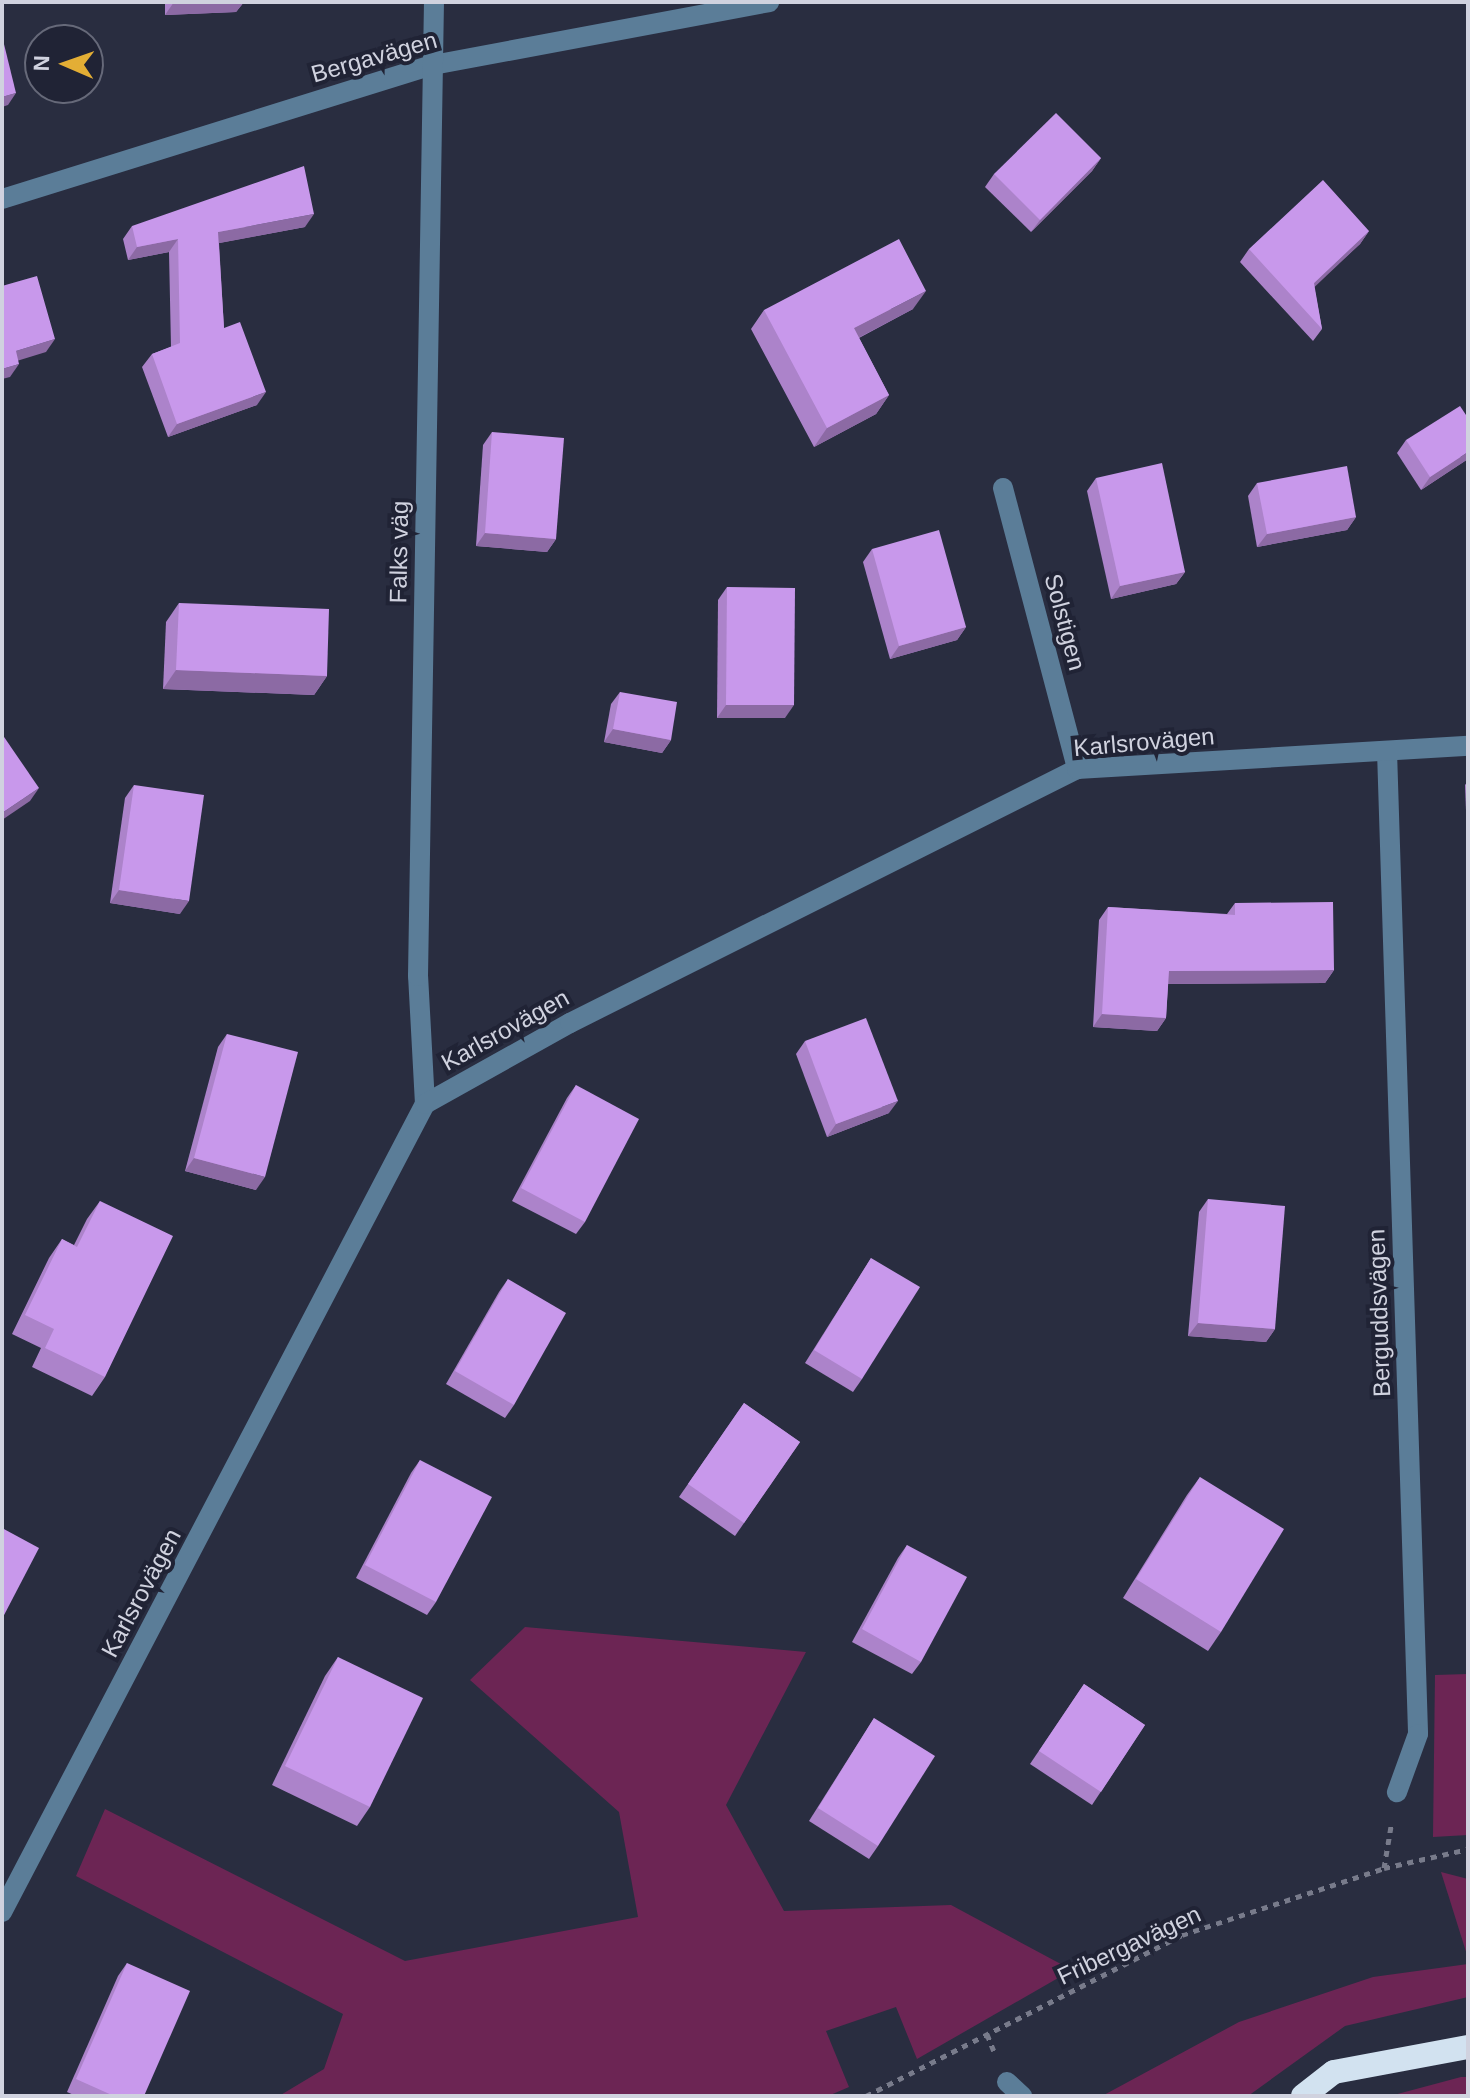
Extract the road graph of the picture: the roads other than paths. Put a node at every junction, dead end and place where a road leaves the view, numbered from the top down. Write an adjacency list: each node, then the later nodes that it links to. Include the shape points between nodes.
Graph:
1 (434, 2): 3 (street, Falks väg)
2 (769, 2): 3 (street, Bergavägen)
3 (433, 65): 4 (street, Bergavägen); 9 (street, Falks väg, via 418,976)
4 (2, 199)
5 (1003, 488): 8 (street, Solstigen)
6 (1468, 746): 7 (street, Karlsrovägen)
7 (1387, 751): 8 (street, Karlsrovägen); 10 (street, Berguddsvägen, via 1418,1734)
8 (1077, 769): 9 (street, Karlsrovägen, via 570,1023)
9 (425, 1104): 11 (street, Karlsrovägen)
10 (1397, 1792)
11 (2, 1912)
12 (1468, 2047): 13 (highway, via 1334,2072)
13 (1303, 2096)

